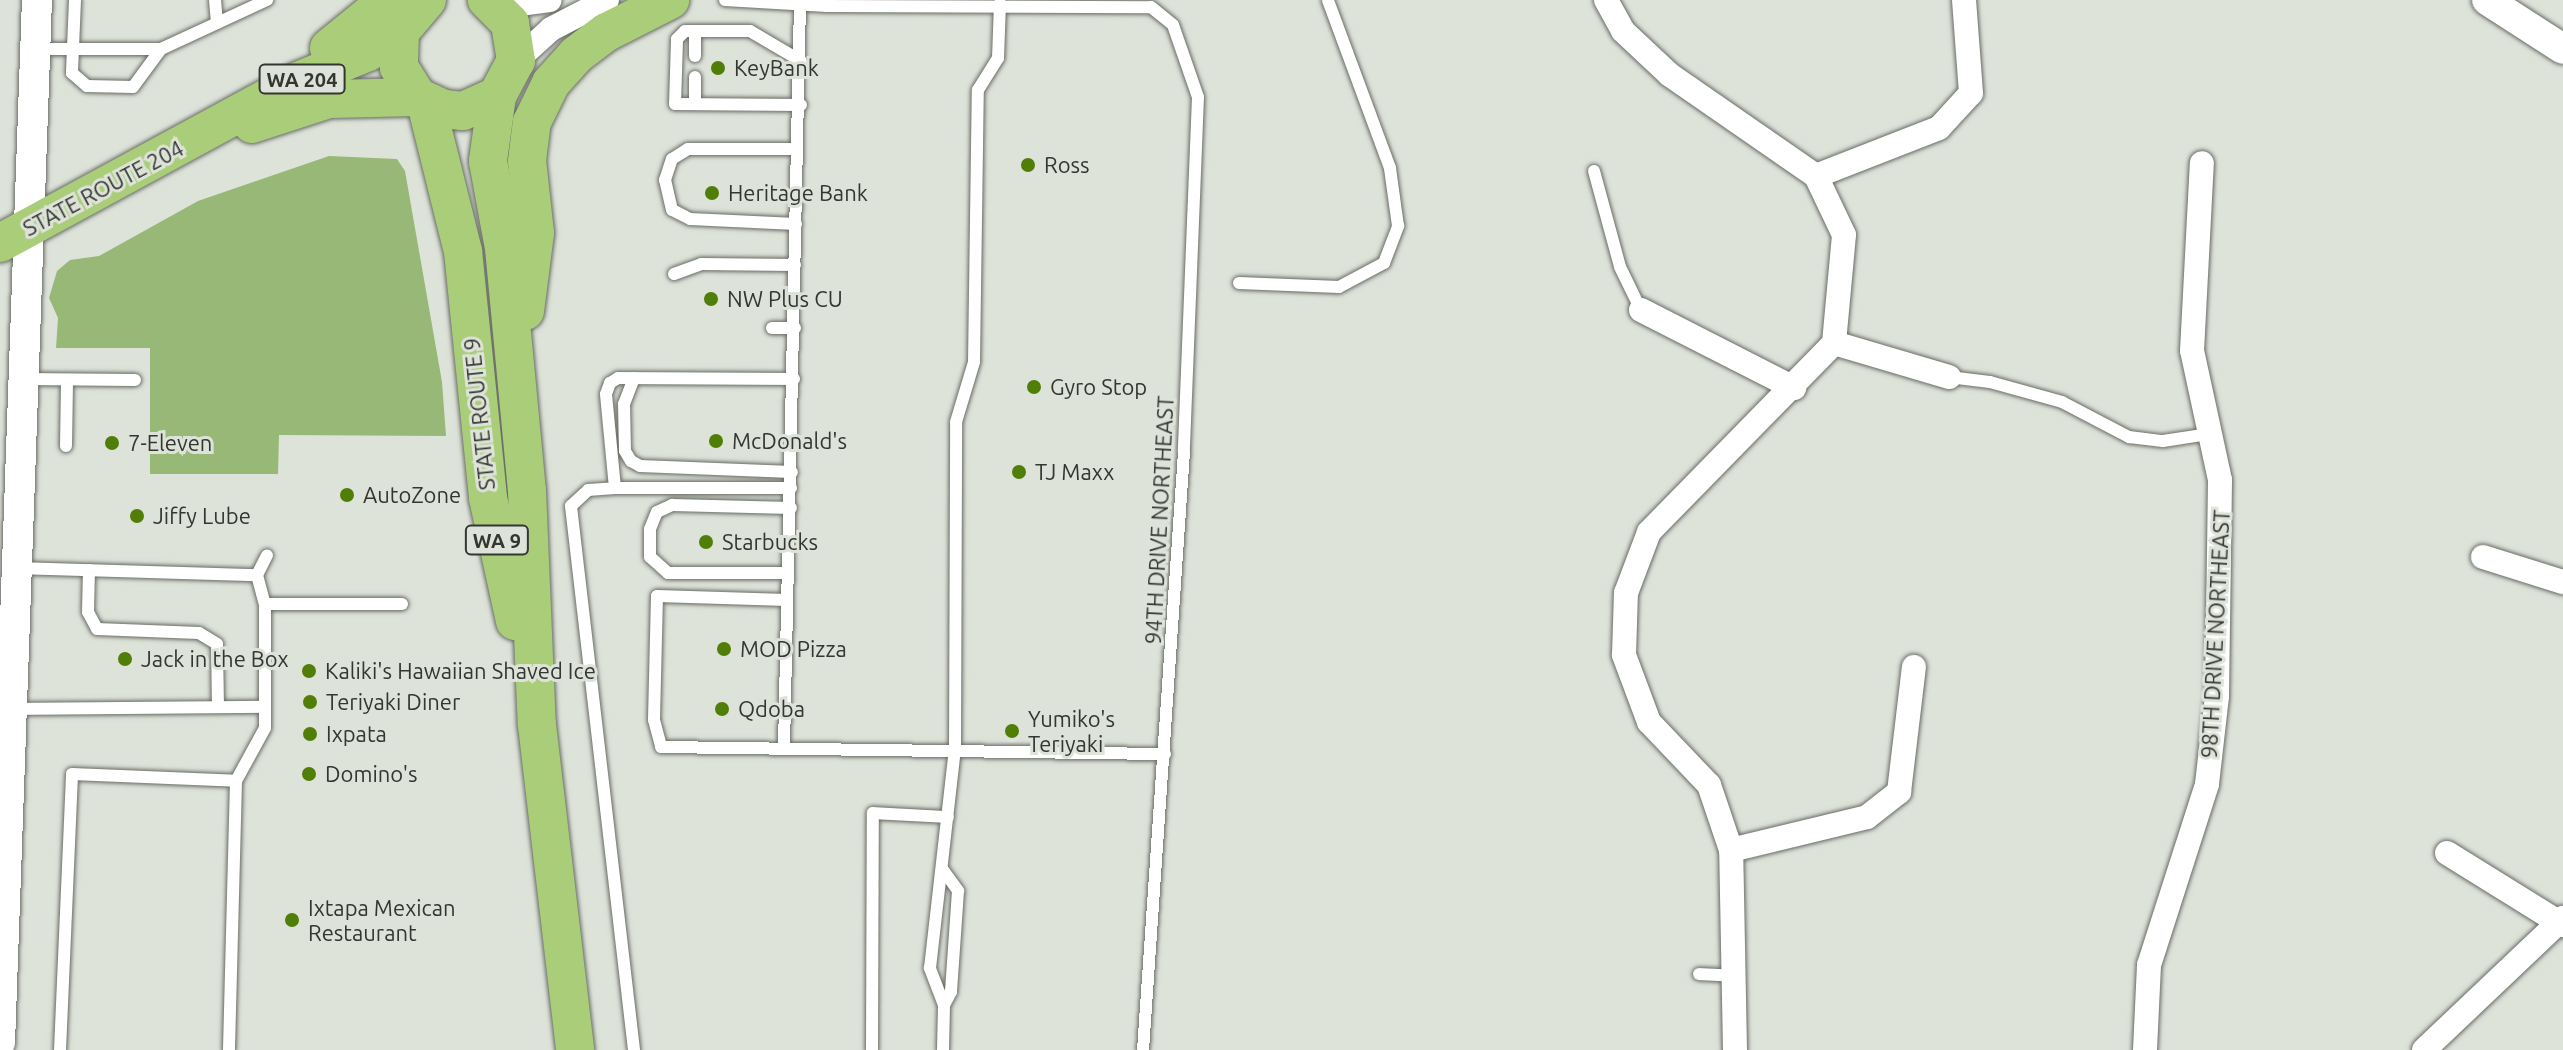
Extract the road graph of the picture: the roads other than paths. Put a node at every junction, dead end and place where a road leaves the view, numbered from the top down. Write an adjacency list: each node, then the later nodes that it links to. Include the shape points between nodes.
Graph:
1 (75, 0): 20 (lane)
2 (215, 0): 17 (lane)
3 (267, 0): 17 (lane)
4 (550, 0): 12 (street)
5 (607, 0): 24 (street, via 551,29)
6 (670, 0): 52 (main road, via 607,32 576,55 551,83 532,122 527,161 535,233)
7 (725, 0): 13 (lane)
8 (1328, 0): 40 (lane, via 1390,168 1398,226 1384,263 1339,287)
9 (1606, 0): 35 (street, via 1623,31 1670,75)
10 (1964, 0): 35 (street, via 1971,93 1939,128)
11 (2487, 0): 22 (street)
12 (491, 2): 24 (main road, via 516,41)
13 (800, 2): 14 (lane); 25 (lane)
14 (1000, 4): 77 (lane, via 998,58 978,90 974,362 956,422); 79 (lane, 94TH DRIVE NORTHEAST, via 1151,7 1173,25 1198,97)
15 (32, 5): 19 (street)
16 (412, 7): 28 (main road, STATE ROUTE 9, via 399,67); 31 (main road, via 255,88)
17 (217, 23): 21 (lane)
18 (695, 31): 23 (lane); 25 (lane, via 750,31); 29 (lane, via 677,39 675,104)
19 (32, 49): 20 (lane); 37 (street)
20 (72, 49): 21 (lane); 21 (lane, via 72,73 87,86 133,87)
21 (161, 49)
22 (2563, 49)
23 (695, 56)
24 (516, 61): 27 (main road)
25 (801, 61): 30 (lane)
26 (695, 77): 29 (lane)
27 (497, 96): 28 (main road, STATE ROUTE 204, via 463,111); 52 (main road, STATE ROUTE 9 / WA 9, via 488,161 504,248)
28 (422, 100): 31 (main road, STATE ROUTE 204 / WA 204, via 329,99); 75 (main road, STATE ROUTE 9 / WA 9, via 463,251 488,498)
29 (695, 104): 30 (lane)
30 (801, 105): 32 (lane)
31 (206, 134): 37 (main road, STATE ROUTE 204 / WA 204)
32 (796, 149): 36 (lane); 36 (lane, via 688,149 672,159 665,180 672,210 690,219)
33 (2202, 163): 53 (street, 98TH DRIVE NORTHEAST, via 2192,351)
34 (1594, 171): 41 (lane, via 1620,267)
35 (1816, 176): 44 (street, via 1844,235)
36 (796, 224): 38 (lane)
37 (15, 234): 47 (street)
38 (795, 265): 39 (lane, via 701,264); 43 (lane)
39 (674, 274)
40 (1239, 283)
41 (1641, 310): 51 (street)
42 (772, 328): 43 (lane)
43 (795, 328): 48 (lane)
44 (1834, 343): 45 (street); 51 (street)
45 (1949, 377): 53 (lane, via 2062,402 2129,437 2163,441)
46 (634, 378): 48 (lane); 55 (lane, via 624,404 625,451 631,461 640,466); 56 (lane, via 618,378 606,394)
47 (21, 379): 49 (lane); 58 (street)
48 (794, 379): 55 (lane)
49 (67, 380): 50 (lane); 54 (lane)
50 (135, 380)
51 (1794, 388): 83 (street, via 1649,532 1626,593 1624,655 1649,722 1709,785)
52 (517, 418): 75 (main road, STATE ROUTE 9 / WA 9, via 527,491)
53 (2209, 434): 100 (street, 98TH DRIVE NORTHEAST, via 2220,480 2223,528 2217,696 2207,784 2149,965)
54 (66, 446)
55 (792, 472): 57 (lane)
56 (615, 488): 57 (lane); 95 (lane, via 588,490 571,506 570,536)
57 (791, 488): 59 (lane)
58 (8, 507): 62 (street)
59 (791, 508): 64 (lane); 64 (lane, via 672,505 657,512 650,529 650,557 668,573)
60 (267, 555): 65 (lane)
61 (2483, 557): 66 (street)
62 (10, 561): 63 (lane); 70 (street)
63 (89, 570): 65 (lane); 72 (lane, via 88,612 97,629 199,633 217,644)
64 (788, 573): 67 (lane)
65 (257, 575): 68 (lane)
66 (2563, 582)
67 (787, 600): 76 (lane); 76 (lane, via 657,596 654,720 661,747)
68 (265, 604): 69 (lane); 73 (lane)
69 (402, 604)
70 (6, 620): 74 (street)
71 (1914, 667): 83 (street, via 1899,792 1867,817)
72 (218, 706): 73 (lane); 74 (lane)
73 (265, 707): 80 (lane, via 265,728)
74 (4, 709): 78 (street)
75 (537, 725): 94 (main road, STATE ROUTE 9 / WA 9)
76 (784, 748): 77 (lane)
77 (955, 749): 79 (lane); 82 (lane)
78 (4, 751): 81 (street)
79 (1165, 754): 98 (lane, 94TH DRIVE NORTHEAST)
80 (236, 781): 92 (lane, via 72,774); 93 (lane)
81 (3, 811): 87 (street)
82 (948, 817): 85 (lane); 96 (lane, via 873,813)
83 (1731, 850): 89 (street)
84 (2447, 853): 86 (street)
85 (943, 870): 90 (lane, via 936,880 930,968); 90 (lane, via 958,891 951,992)
86 (2562, 922): 101 (street)
87 (2, 930): 91 (street)
88 (1699, 974): 89 (lane)
89 (1733, 976): 99 (street)
90 (944, 1005): 97 (lane)
91 (0, 1043)
92 (60, 1050)
93 (229, 1050)
94 (575, 1050)
95 (634, 1050)
96 (872, 1050)
97 (943, 1050)
98 (1143, 1050)
99 (1735, 1050)
100 (2145, 1050)
101 (2424, 1050)

